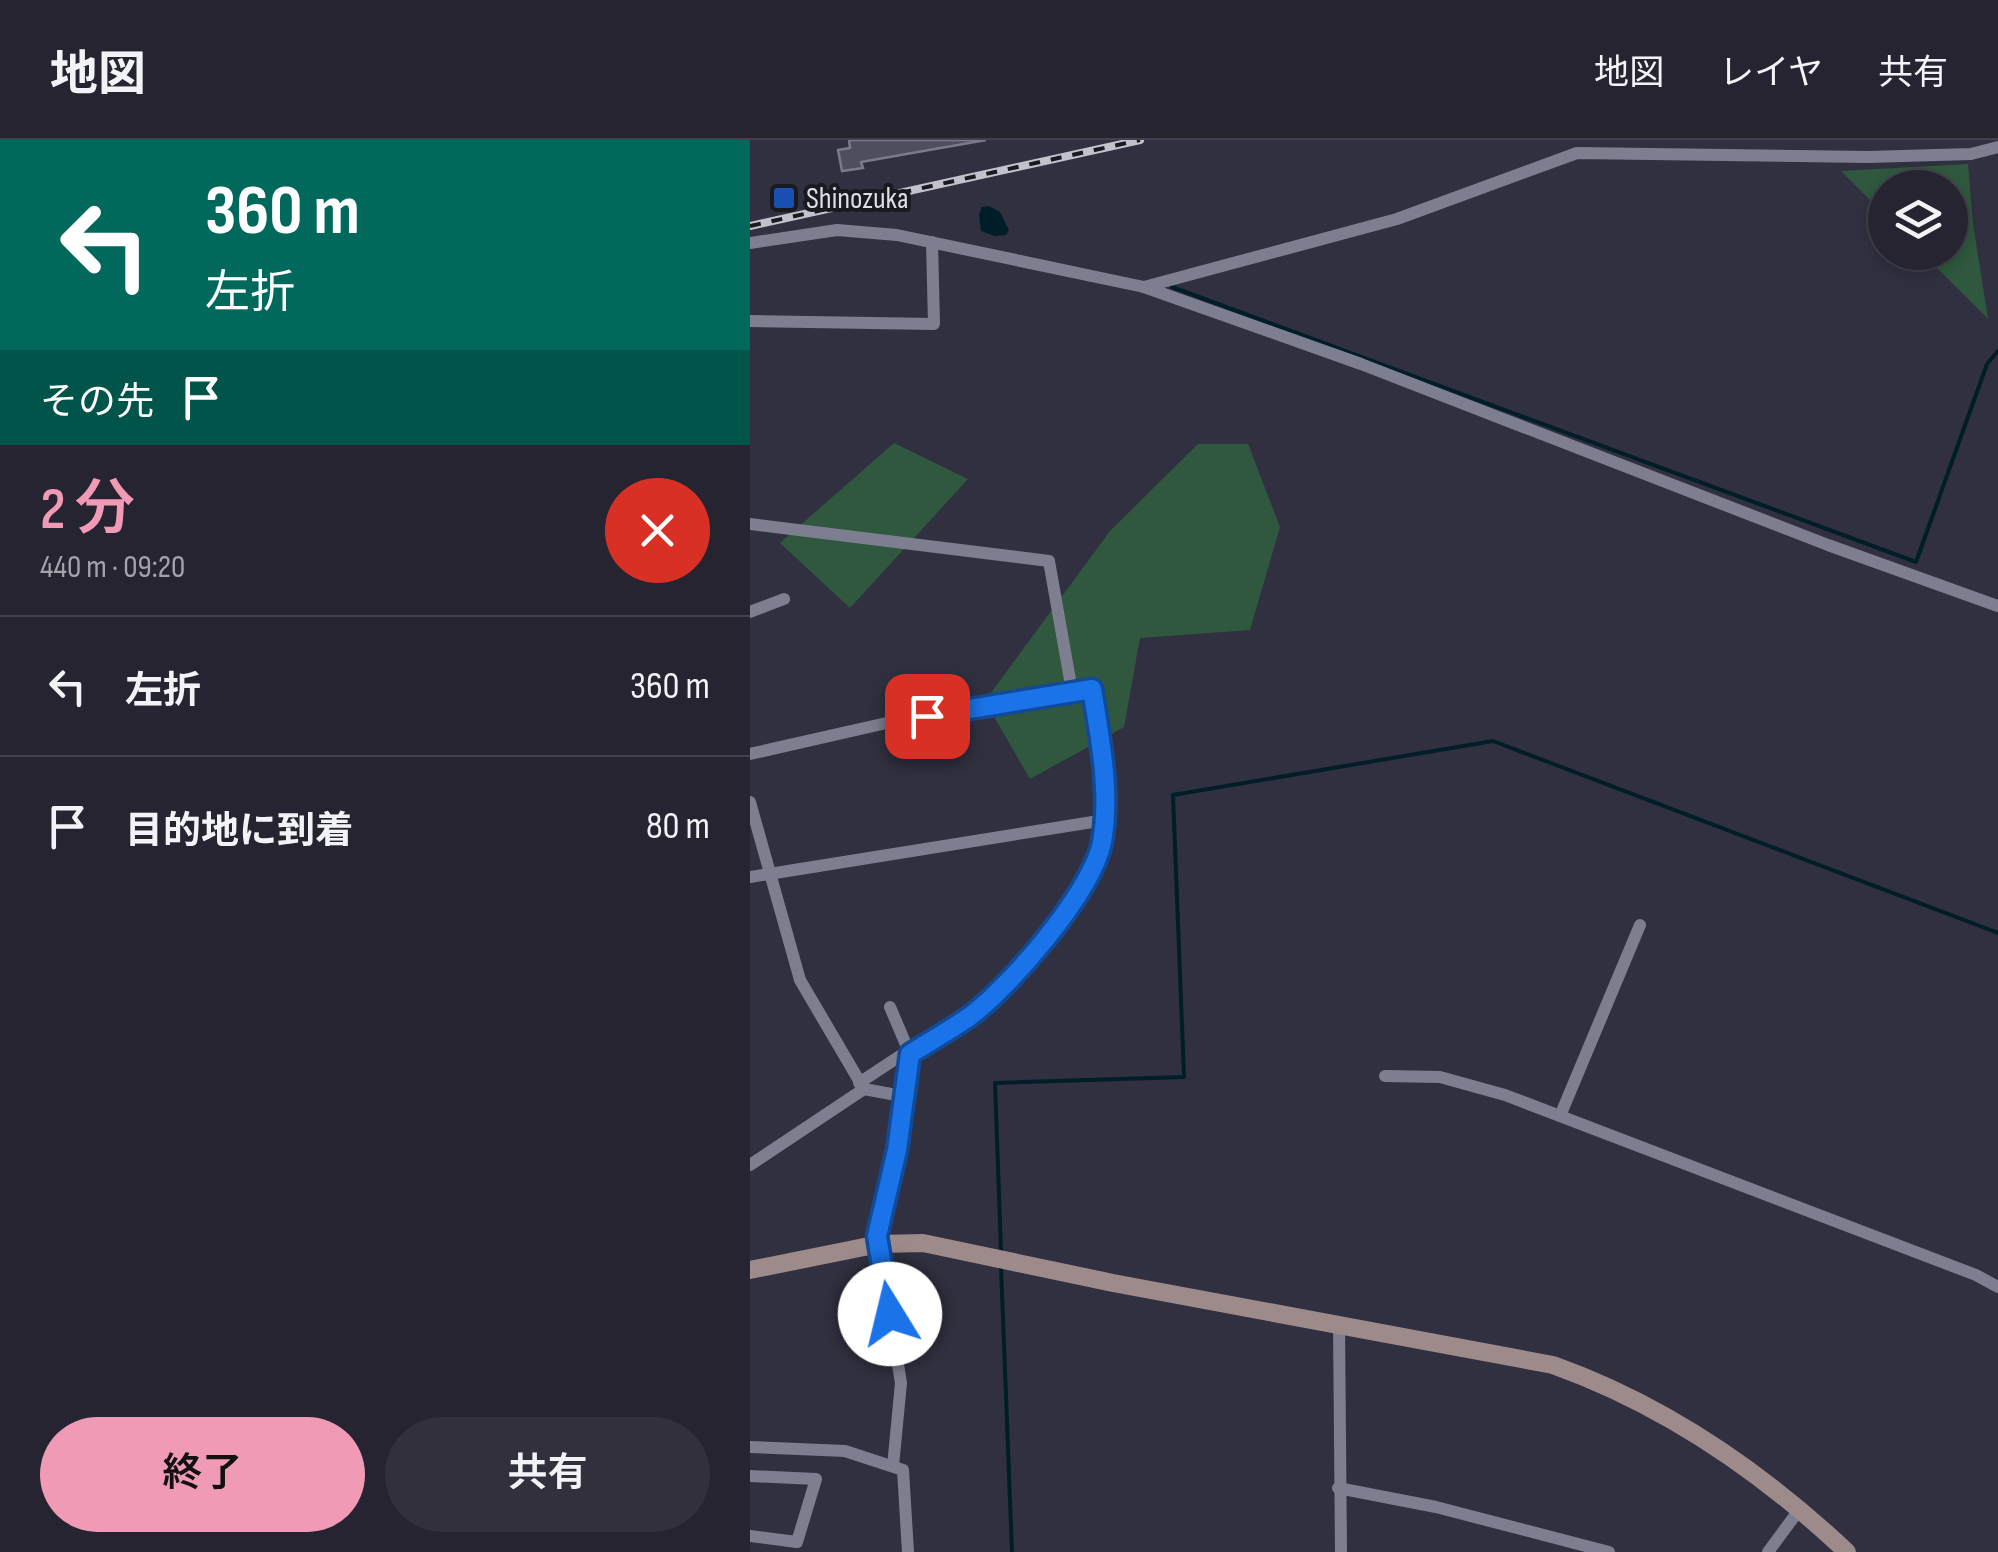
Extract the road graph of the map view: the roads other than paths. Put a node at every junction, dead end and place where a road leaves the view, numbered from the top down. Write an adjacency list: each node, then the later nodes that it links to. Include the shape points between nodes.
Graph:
1 (1964, 140): 3 (street)
2 (1998, 148): 3 (street)
3 (1971, 154): 6 (street, via 1576,153 1397,219)
4 (932, 242): 5 (street, via 837,230); 6 (street); 7 (street, via 934,324)
5 (750, 243)
6 (1144, 287): 10 (street)
7 (750, 322)
8 (750, 524): 12 (street, via 1049,561)
9 (784, 599): 11 (street)
10 (1998, 606)
11 (750, 612)
12 (1072, 690): 13 (street); 15 (street, via 1092,689)
13 (750, 754)
14 (750, 802): 16 (street)
15 (1105, 820): 16 (street); 20 (street, via 1090,879 1058,922 971,1015)
16 (770, 874): 17 (street); 22 (street, via 800,980)
17 (750, 877)
18 (1640, 925): 24 (street)
19 (890, 1007): 20 (street)
20 (909, 1052): 22 (street); 23 (street)
21 (1385, 1076): 24 (street, via 1440,1077)
22 (862, 1086): 23 (street); 25 (street)
23 (902, 1096): 26 (street)
24 (1560, 1116): 28 (street)
25 (750, 1166)
26 (879, 1244): 27 (street); 29 (street, via 923,1243); 31 (street, via 900,1383)
27 (750, 1270)
28 (1998, 1287)
29 (1339, 1323): 33 (street); 34 (street, via 1553,1364 1595,1380 1736,1459)
30 (750, 1447): 31 (street, via 846,1452)
31 (893, 1466): 37 (street, via 903,1470)
32 (750, 1476): 35 (street, via 816,1479 797,1542)
33 (1338, 1488): 36 (street, via 1436,1507); 38 (street)
34 (1799, 1510): 40 (street); 41 (street)
35 (750, 1536)
36 (1557, 1545): 39 (street)
37 (908, 1552)
38 (1340, 1552)
39 (1609, 1552)
40 (1768, 1552)
41 (1846, 1552)

